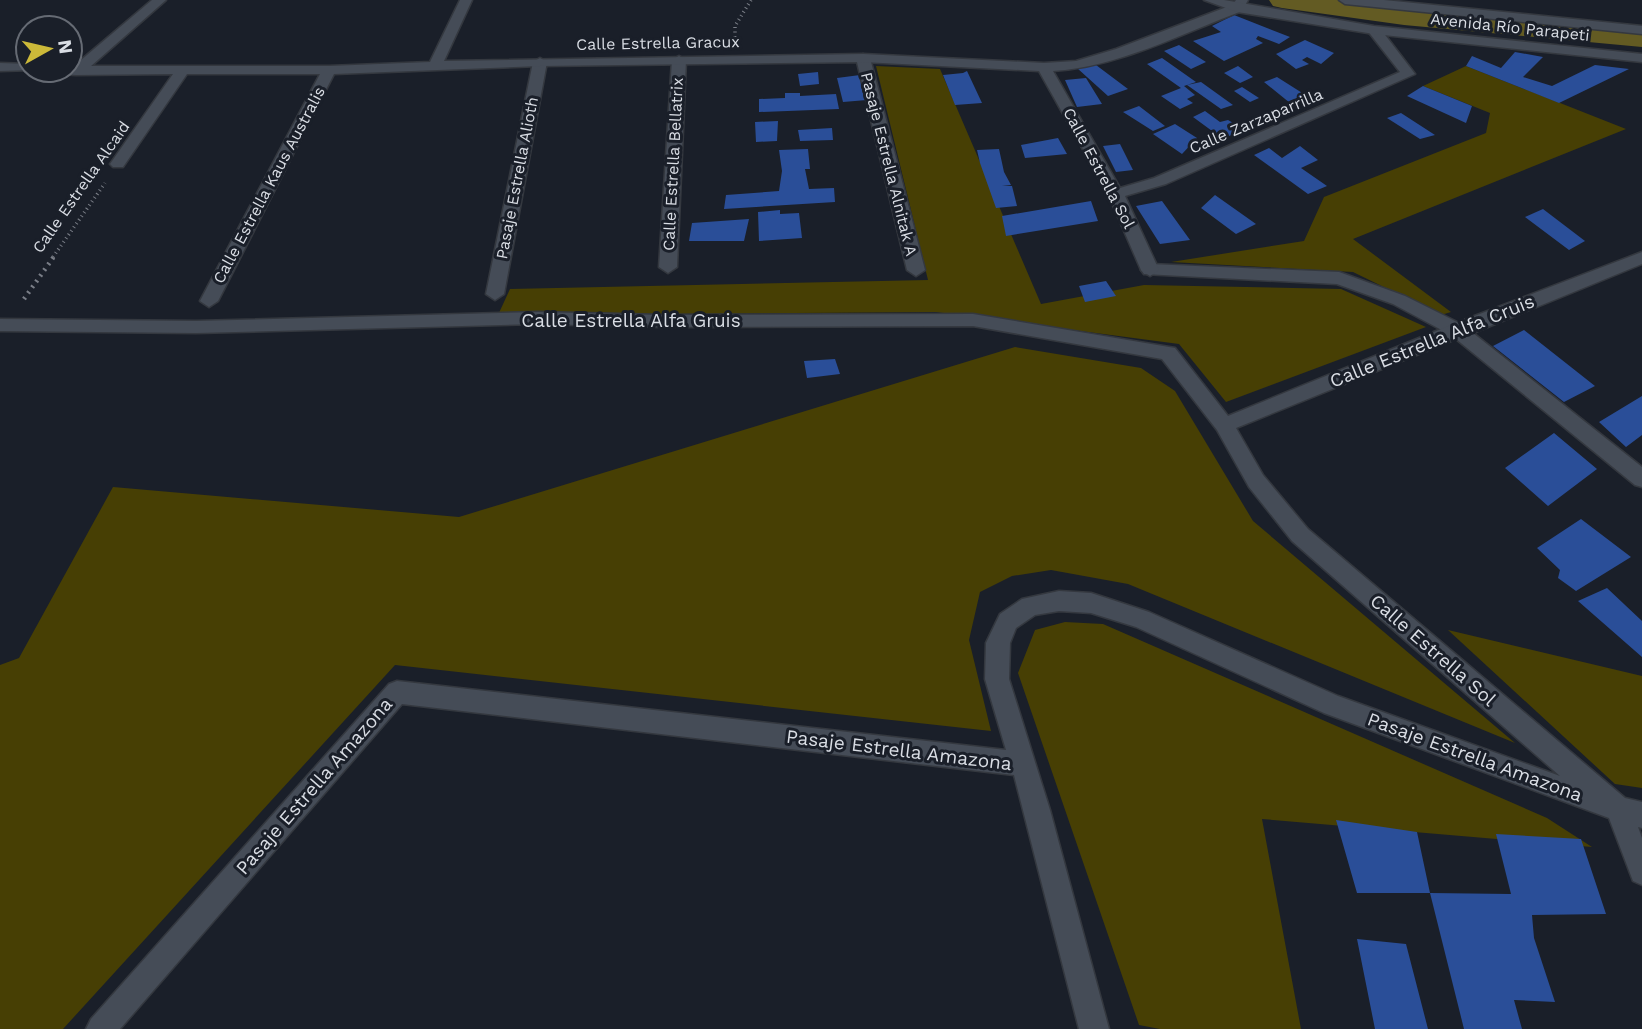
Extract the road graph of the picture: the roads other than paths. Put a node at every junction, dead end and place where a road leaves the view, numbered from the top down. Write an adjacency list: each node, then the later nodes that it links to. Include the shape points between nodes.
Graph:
1 (160, 0): 12 (street)
2 (466, 0): 13 (street)
3 (1210, 0): 5 (street, Avenida Río Parapeti)
4 (1345, 0): 7 (street, Avenida Río Parapeti)
5 (1239, 4): 6 (street, Avenida Río Parapeti); 14 (street, Calle Estrella Gracux, via 1121,52 1077,65)
6 (1374, 30): 9 (street, Avenida Río Parapeti); 19 (street, Calle Zarzaparrilla, via 1408,74 1160,181)
7 (1642, 30)
8 (863, 58): 10 (street, Calle Estrella Gracux); 14 (street, Calle Estrella Gracux); 22 (street, Pasaje Estrella Alnitak A)
9 (1642, 58)
10 (679, 60): 11 (street, Calle Estrella Gracux); 21 (street, Calle Estrella Bellatrix)
11 (540, 62): 13 (street, Calle Estrella Gracux); 23 (street, Pasaje Estrella Alioth)
12 (84, 64)
13 (435, 66): 15 (street, Calle Estrella Gracux)
14 (1044, 67): 19 (street, Calle Estrella Sol)
15 (329, 70): 17 (street, Calle Estrella Gracux); 24 (street, Calle Estrella Kaus Australis)
16 (84, 71): 17 (street, Calle Estrella Gracux)
17 (182, 71): 18 (street, Calle Estrella Alcaid)
18 (118, 164)
19 (1115, 194): 26 (street, Calle Estrella Sol, via 1150,270 1339,278 1399,300)
20 (1642, 258): 26 (street, Calle Estrella Alfa Cruis)
21 (668, 267)
22 (916, 271)
23 (495, 294)
24 (209, 300)
25 (0, 325): 27 (street, Calle Estrella Alfa Gruis, via 196,327 538,318 972,320 1168,354)
26 (1457, 330): 27 (street, Calle Estrella Alfa Cruis); 28 (street)
27 (1224, 425): 30 (street, Calle Estrella Sol, via 1256,481 1300,535)
28 (1642, 479)
29 (1023, 764): 30 (street, Pasaje Estrella Amazona, via 997,679 998,643 1008,621 1030,606 1059,601 1091,603 1141,620 1332,705); 32 (street, Pasaje Estrella Amazona, via 397,692); 33 (street)
30 (1630, 812): 31 (street, Calle Estrella Sol)
31 (1642, 872)
32 (101, 1029)
33 (1094, 1029)

